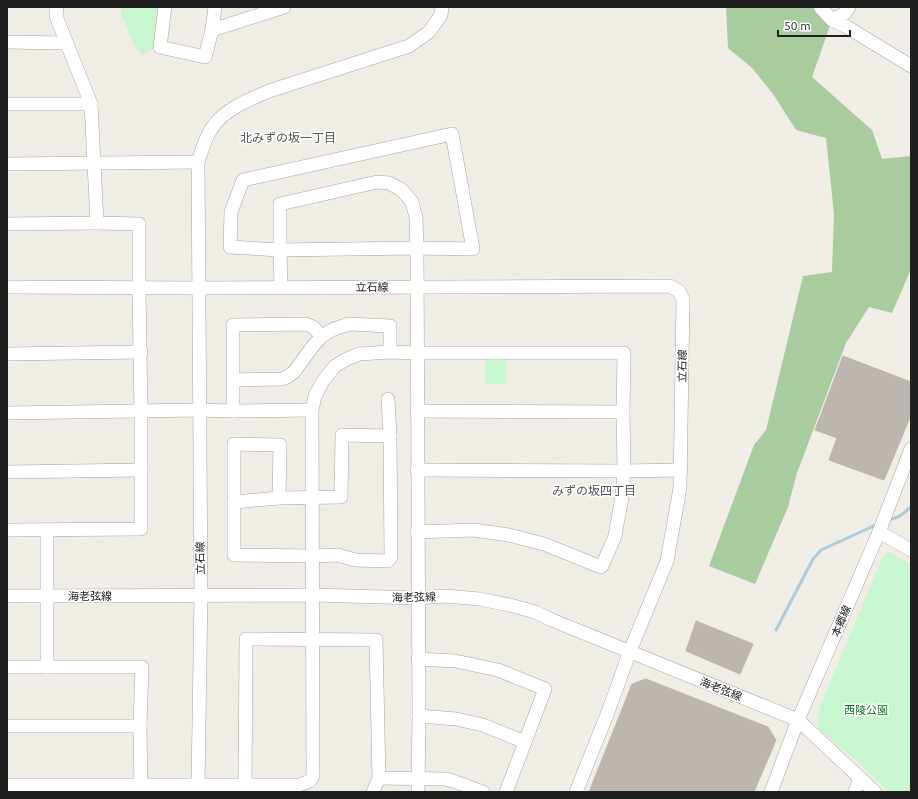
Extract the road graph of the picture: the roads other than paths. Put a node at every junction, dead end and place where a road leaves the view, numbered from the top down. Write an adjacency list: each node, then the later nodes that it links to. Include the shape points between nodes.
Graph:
1 (57, 7): 12 (street, via 56,16)
2 (165, 7): 10 (street, via 160,47 205,57)
3 (215, 7): 10 (street)
4 (284, 7): 8 (street)
5 (442, 7): 16 (street, via 441,15 429,32 409,46 272,90 226,113 213,126 205,140)
6 (820, 7): 9 (street)
7 (849, 7): 9 (street, via 845,13)
8 (244, 13): 10 (street)
9 (832, 20): 13 (street)
10 (212, 30)
11 (7, 42): 12 (street)
12 (66, 42): 15 (street)
13 (911, 66)
14 (7, 104): 15 (street)
15 (90, 104): 17 (street)
16 (198, 162): 17 (street); 27 (street)
17 (94, 163): 18 (street); 19 (street)
18 (7, 164)
19 (97, 223): 20 (street); 24 (street, via 139,224)
20 (7, 224)
21 (417, 248): 22 (street); 22 (street, via 416,217 412,202 402,190 388,183 377,182 280,204); 22 (street, via 472,249 452,134 243,180 231,212 230,247); 26 (street)
22 (280, 250): 25 (street)
23 (7, 287): 24 (street)
24 (139, 287): 27 (street); 29 (street)
25 (281, 287): 26 (street, 立石線); 27 (street, 立石線)
26 (417, 287): 31 (street); 46 (street, 立石線, via 675,288 683,300)
27 (198, 288): 35 (street, 立石線)
28 (322, 336): 30 (street, via 349,324 390,326); 33 (street, via 287,378); 33 (street, via 306,324 233,325)
29 (141, 352): 32 (street); 39 (street)
30 (390, 352): 31 (street); 36 (street, via 359,354 335,366 323,380 315,396)
31 (417, 353): 38 (street); 40 (street, via 624,353)
32 (7, 354)
33 (234, 380): 37 (street)
34 (388, 399): 42 (street)
35 (199, 410): 37 (street); 39 (street); 60 (street, 立石線)
36 (312, 410): 37 (street); 49 (street)
37 (233, 411)
38 (417, 411): 40 (street); 45 (street)
39 (141, 412): 41 (street); 44 (street)
40 (623, 412): 47 (street)
41 (7, 413)
42 (390, 436): 49 (street, via 342,435 346,494 341,497); 57 (street, via 391,557 388,561 355,560 338,555)
43 (911, 449): 52 (street, 本郷線)
44 (141, 470): 48 (street); 54 (street, via 141,529)
45 (417, 470): 47 (street); 55 (street)
46 (681, 470): 47 (street); 64 (street, 立石線, via 667,561)
47 (624, 471): 55 (street, via 615,536 601,567 544,544 508,535 473,530)
48 (7, 472)
49 (311, 497): 50 (street); 57 (street)
50 (279, 498): 51 (street); 51 (street, via 280,445 234,444)
51 (234, 502): 57 (street, via 234,555)
52 (882, 525): 56 (street); 69 (street, 本郷線)
53 (7, 530): 54 (street)
54 (46, 530): 59 (street)
55 (418, 532): 62 (street)
56 (911, 550)
57 (312, 556): 61 (street)
58 (7, 596): 59 (street, 海老弦線)
59 (47, 596): 60 (street, 海老弦線); 67 (street)
60 (201, 596): 61 (street, 海老弦線); 78 (street, 立石線)
61 (313, 596): 62 (street, 海老弦線); 63 (street)
62 (418, 598): 64 (street, 海老弦線, via 446,596 510,605 535,612); 65 (street)
63 (312, 640): 73 (street, via 376,640); 79 (street, via 313,776 299,785); 79 (street, via 246,639)
64 (630, 652): 69 (street, 海老弦線); 84 (street, 立石線)
65 (418, 659): 68 (street); 72 (street, via 456,661 498,670 546,689)
66 (7, 667): 67 (street)
67 (47, 667): 71 (street, via 142,666)
68 (418, 716): 72 (street, via 456,719 483,725); 74 (street)
69 (798, 720): 75 (street); 85 (street, 本郷線)
70 (7, 726): 71 (street)
71 (140, 726): 77 (street)
72 (525, 742): 83 (street)
73 (379, 778): 74 (street); 80 (street)
74 (418, 778): 81 (street); 82 (street, via 446,779)
75 (860, 778): 86 (street); 87 (street)
76 (7, 785): 77 (street)
77 (141, 789): 78 (street)
78 (198, 789): 79 (street)
79 (245, 789)
80 (373, 792)
81 (418, 792)
82 (483, 792)
83 (506, 792)
84 (576, 792)
85 (771, 792)
86 (855, 792)
87 (875, 792)

